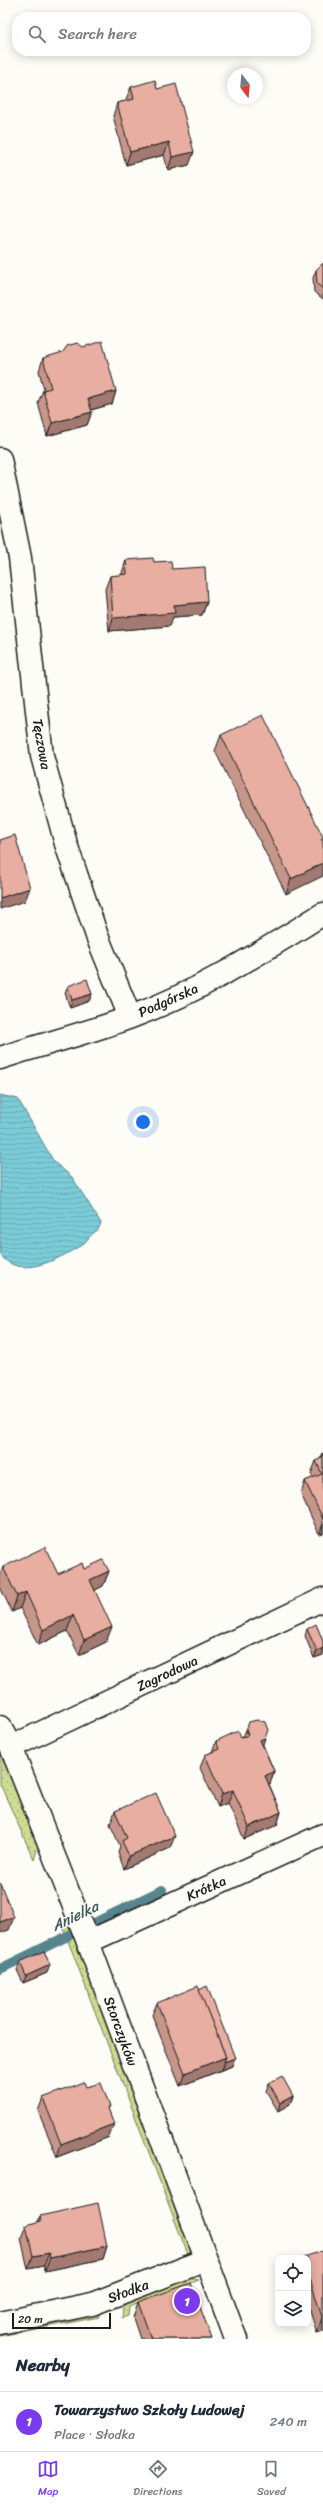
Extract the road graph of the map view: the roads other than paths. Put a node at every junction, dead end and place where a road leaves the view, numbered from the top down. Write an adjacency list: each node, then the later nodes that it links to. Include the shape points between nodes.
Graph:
1 (0, 459): 3 (street, Tęczowa, via 21,566 42,756 87,908)
2 (323, 914): 3 (street, Podgórska, via 230,971)
3 (130, 1017): 4 (street, Podgórska)
4 (0, 1058)
5 (323, 1599): 7 (street, Zagrodowa)
6 (0, 1727): 7 (street, Storczyków)
7 (11, 1747): 9 (street, Storczyków)
8 (323, 1835): 9 (street, Krótka)
9 (88, 1942): 10 (street, Storczyków)
10 (206, 2260): 11 (street, Słodka, via 92,2304); 12 (street, Storczyków)
11 (0, 2323)
12 (236, 2339)

